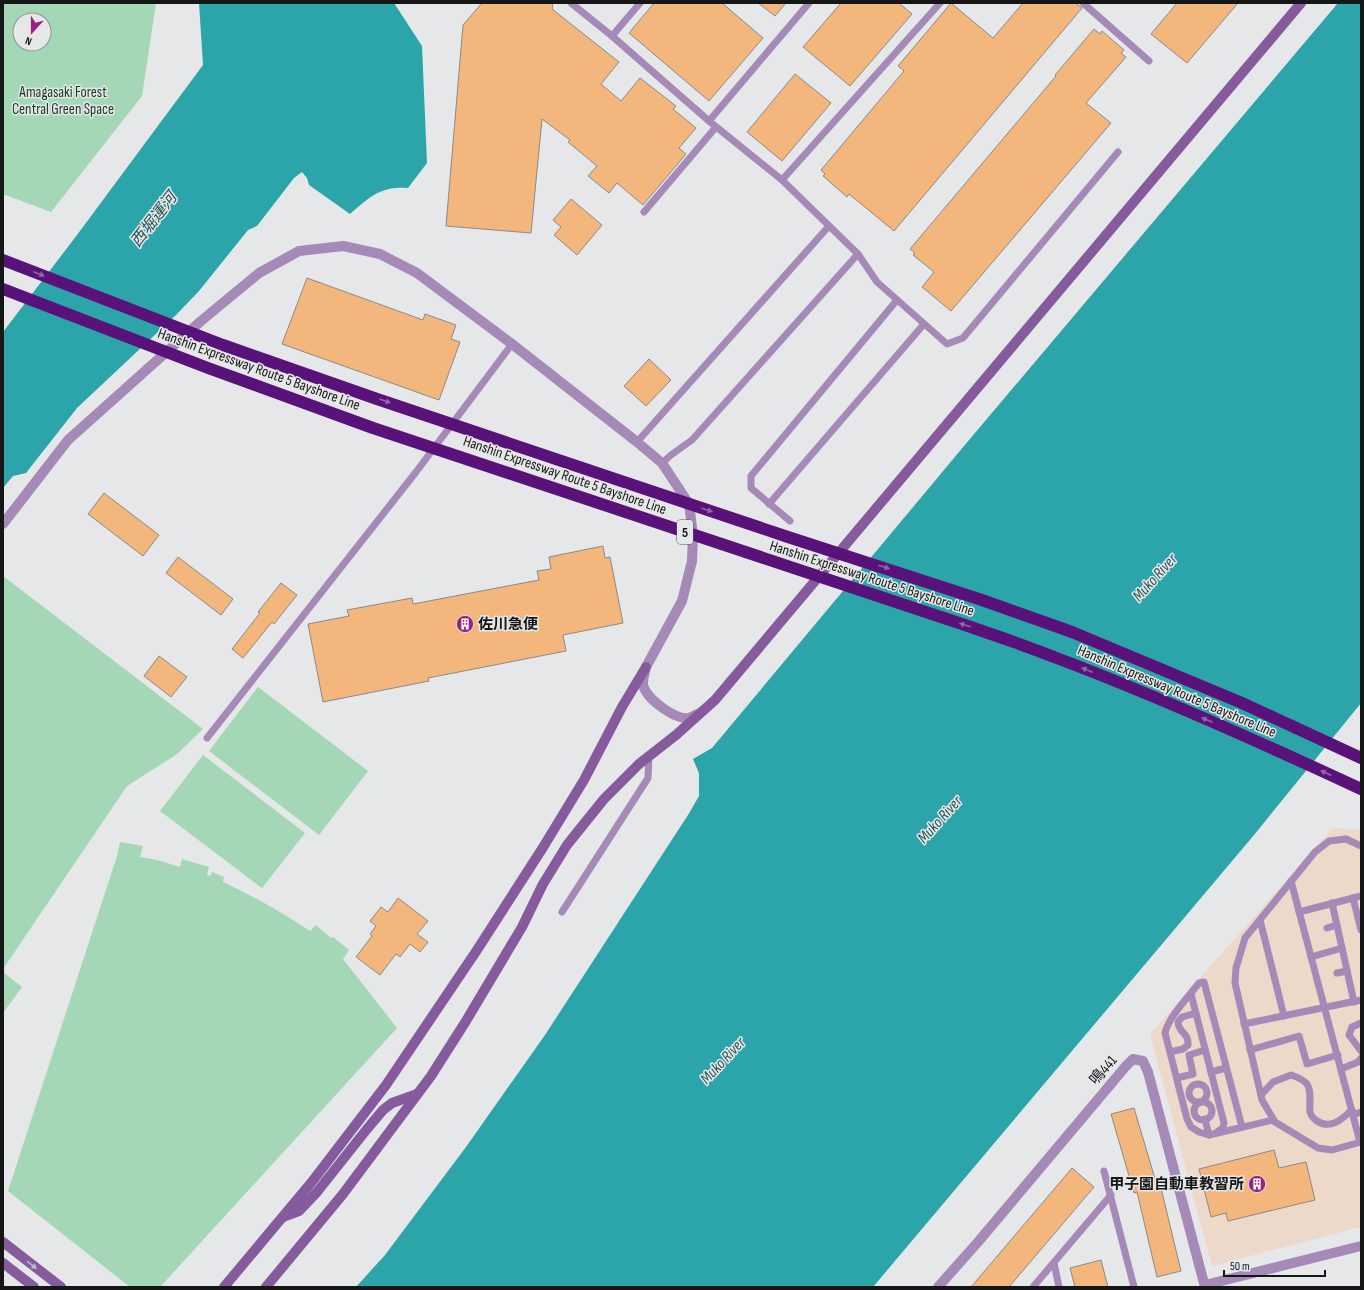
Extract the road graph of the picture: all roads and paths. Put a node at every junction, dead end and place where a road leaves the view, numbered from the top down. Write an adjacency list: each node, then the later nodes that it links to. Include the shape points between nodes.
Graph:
1 (571, 3): 7 (lane)
2 (640, 3): 7 (lane)
3 (809, 3): 9 (lane)
4 (940, 3): 12 (lane)
5 (1083, 3): 8 (lane)
6 (1301, 3): 27 (street, via 715,700)
7 (612, 36): 9 (lane)
8 (1149, 62)
9 (709, 121): 10 (lane)
10 (716, 127): 12 (lane); 13 (lane)
11 (1118, 152): 19 (lane, via 963,338 947,344)
12 (782, 180): 14 (lane)
13 (644, 212)
14 (829, 226): 15 (lane); 21 (lane)
15 (858, 254): 18 (lane, via 877,282); 22 (lane, via 692,440)
16 (3, 260): 30 (highway, Hanshin Expressway Route 5 Bayshore Line / 5, one-way to 30, bridge, via 223,345 362,394 1072,632 1235,700)
17 (3, 289): 31 (highway, Hanshin Expressway Route 5 Bayshore Line / 5, one-way to 17, bridge, via 1227,728 1054,657 964,624 373,428)
18 (897, 300): 19 (lane); 23 (lane, via 751,476 751,488)
19 (924, 324): 23 (lane)
20 (512, 344): 21 (street); 25 (street, via 417,273 380,254 343,246 299,251 259,273 68,440); 28 (lane, via 412,478)
21 (637, 442): 22 (street)
22 (662, 464): 26 (street, via 689,504 693,535 692,560 682,601)
23 (769, 504): 24 (lane)
24 (790, 521)
25 (3, 524)
26 (646, 667): 27 (street, via 643,687 649,696 673,715 688,718); 79 (street, via 584,780 472,956 386,1084 311,1183)
27 (702, 712): 29 (street)
28 (207, 738)
29 (649, 756): 37 (lane, via 648,778); 64 (street, via 604,799 567,846 466,1021)
30 (1361, 758)
31 (1361, 789)
32 (1361, 846): 33 (lane, via 1346,839 1329,841 1315,852)
33 (1291, 881): 38 (lane); 39 (lane)
34 (1361, 896): 35 (lane)
35 (1353, 898): 36 (lane); 42 (lane)
36 (1332, 903): 38 (lane); 40 (lane)
37 (562, 912)
38 (1299, 912): 44 (lane)
39 (1260, 920): 51 (lane); 53 (lane, via 1245,938 1236,968 1235,983)
40 (1337, 925): 41 (lane); 43 (lane)
41 (1327, 928)
42 (1361, 930)
43 (1342, 948): 44 (lane); 45 (lane)
44 (1311, 957): 49 (lane)
45 (1347, 971): 46 (lane); 48 (lane)
46 (1337, 973)
47 (1191, 994): 50 (lane); 57 (lane, via 1166,1027); 60 (lane, via 1199,983 1204,982)
48 (1358, 1001): 49 (lane)
49 (1325, 1008): 51 (lane); 58 (lane)
50 (1196, 1013): 54 (lane); 57 (lane, via 1185,1016 1178,1022 1179,1028 1187,1037 1188,1045)
51 (1284, 1016): 53 (lane)
52 (1361, 1023): 56 (lane, via 1352,1027 1349,1035)
53 (1244, 1024): 55 (lane)
54 (1205, 1050): 62 (lane); 63 (lane, via 1189,1055 1193,1074)
55 (1250, 1050): 58 (lane, via 1299,1036 1307,1064); 65 (lane)
56 (1361, 1051)
57 (1170, 1052): 63 (lane)
58 (1338, 1056): 61 (lane)
59 (1361, 1058): 61 (lane, via 1358,1062)
60 (1226, 1068): 62 (lane); 73 (lane)
61 (1341, 1069): 70 (lane)
62 (1211, 1072): 74 (lane, via 1224,1123 1223,1128)
63 (1177, 1078): 67 (lane)
64 (417, 1094): 79 (street, via 392,1103 383,1110 317,1192 299,1211); 88 (street, via 343,1194)
65 (1261, 1094): 70 (lane, via 1274,1082 1291,1074 1306,1083 1309,1090 1310,1112 1319,1123 1329,1125); 72 (lane)
66 (1190, 1095): 67 (lane); 68 (lane, via 1193,1100); 68 (lane, via 1192,1086 1203,1085 1207,1095)
67 (1181, 1097): 75 (lane, via 1191,1127)
68 (1201, 1102): 71 (lane, via 1207,1103 1211,1110 1210,1116); 71 (lane, via 1195,1107 1194,1113 1200,1120)
69 (1361, 1112): 70 (lane)
70 (1353, 1113): 76 (lane)
71 (1205, 1119): 75 (lane)
72 (1273, 1120): 73 (lane); 76 (lane, via 1318,1148 1332,1150)
73 (1242, 1127): 74 (lane)
74 (1217, 1133): 75 (lane)
75 (1209, 1134)
76 (1361, 1142)
77 (1104, 1171): 78 (lane)
78 (1110, 1196): 82 (lane); 92 (lane)
79 (281, 1218): 87 (street)
80 (3, 1242): 86 (street, one-way to 86)
81 (1361, 1246): 84 (street)
82 (1054, 1263): 90 (lane); 91 (lane)
83 (3, 1264): 85 (street)
84 (1205, 1286): 89 (street, 鳴441, via 1148,1072 1143,1062 1133,1059)
85 (34, 1287)
86 (61, 1287)
87 (224, 1287)
88 (266, 1287)
89 (938, 1287)
90 (1033, 1287)
91 (1059, 1287)
92 (1134, 1287)

